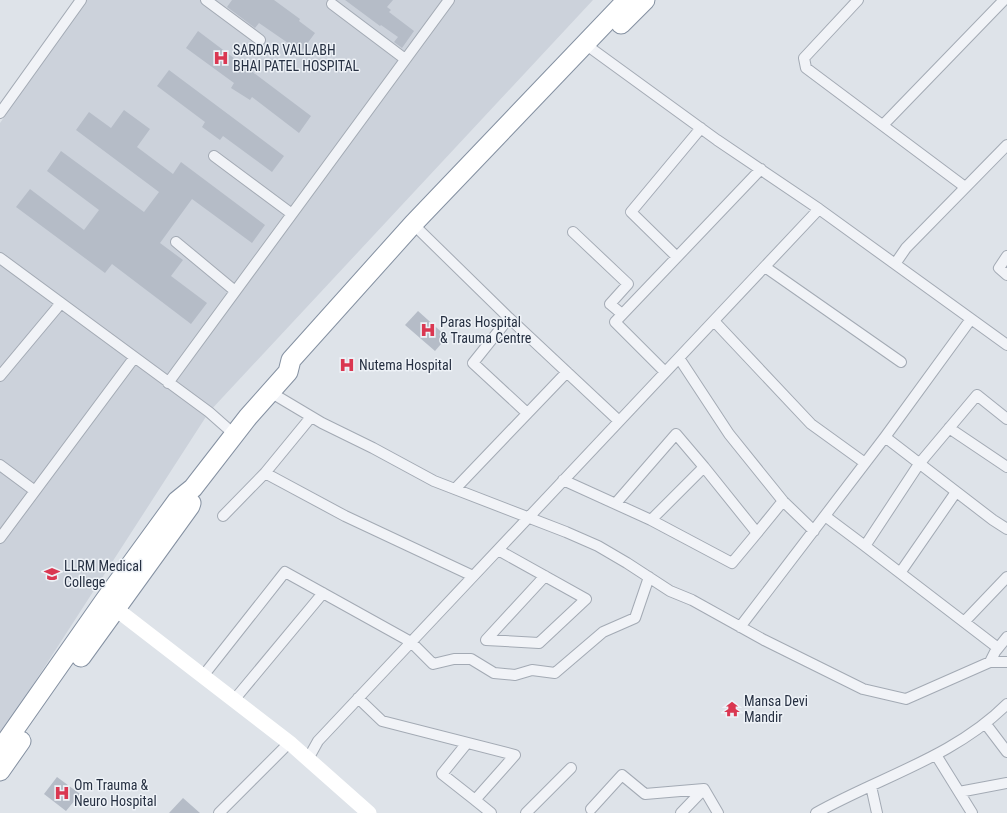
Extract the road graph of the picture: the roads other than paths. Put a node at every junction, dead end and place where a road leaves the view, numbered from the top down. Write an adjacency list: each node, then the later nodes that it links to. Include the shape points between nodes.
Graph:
1 (81, 0): 12 (street)
2 (206, 0): 9 (street)
3 (449, 0): 11 (street)
4 (627, 0): 10 (highway)
5 (645, 0): 10 (highway)
6 (858, 0): 13 (street, via 804,58 806,68)
7 (1004, 0): 13 (street)
8 (332, 4): 11 (street)
9 (260, 40)
10 (590, 48): 14 (street); 21 (highway)
11 (405, 59): 20 (street)
12 (0, 113)
13 (883, 125): 18 (street)
14 (701, 128): 17 (street); 26 (street, via 630,212)
15 (1007, 144): 18 (street)
16 (214, 156): 20 (street)
17 (761, 170): 19 (street); 26 (street)
18 (965, 187): 27 (street, via 906,248)
19 (819, 209): 27 (street); 28 (street)
20 (292, 214): 30 (street)
21 (418, 228): 33 (street); 44 (highway, via 291,360 288,372)
22 (573, 232): 32 (street, via 628,284 610,304)
23 (176, 242): 30 (street)
24 (1007, 256): 29 (street, via 999,268)
25 (0, 258): 31 (street)
26 (676, 258): 32 (street)
27 (895, 264): 34 (street)
28 (765, 267): 35 (street); 39 (street)
29 (1007, 275)
30 (236, 291): 43 (street)
31 (61, 303): 37 (street); 42 (street)
32 (622, 314): 41 (street, via 614,322)
33 (510, 318): 40 (street); 45 (street, via 473,363)
34 (971, 319): 36 (street); 51 (street)
35 (714, 321): 38 (street); 52 (street, via 811,424)
36 (1007, 345)
37 (134, 358): 43 (street); 60 (street)
38 (679, 358): 41 (street); 62 (street, via 729,434)
39 (901, 362)
40 (567, 372): 45 (street); 48 (street)
41 (665, 372): 48 (street)
42 (0, 376)
43 (168, 382): 50 (street)
44 (270, 392): 46 (street); 50 (highway)
45 (527, 413): 59 (street)
46 (311, 417): 57 (street); 59 (street, via 434,481)
47 (1007, 419): 49 (street, via 977,395)
48 (619, 421): 58 (street)
49 (949, 428): 53 (street); 56 (street)
50 (235, 435): 80 (highway, via 193,488 178,501)
51 (885, 437): 52 (street); 53 (street)
52 (865, 463): 65 (street)
53 (919, 464): 61 (street); 72 (street)
54 (0, 465): 60 (street)
55 (704, 467): 63 (street, via 676,434); 67 (street); 70 (street)
56 (1007, 467)
57 (265, 472): 64 (street); 75 (street, via 345,516)
58 (564, 480): 63 (street); 66 (street)
59 (455, 489): 66 (street)
60 (35, 491): 71 (street)
61 (956, 492): 68 (street); 74 (street)
62 (783, 501): 69 (street); 70 (street)
63 (616, 503): 67 (street)
64 (223, 516)
65 (825, 516): 69 (street); 72 (street)
66 (528, 517): 73 (street); 77 (street, via 598,546)
67 (651, 520): 70 (street, via 732,563)
68 (1007, 529)
69 (814, 531): 82 (street)
70 (757, 533)
71 (0, 538)
72 (866, 546): 74 (street)
73 (498, 550): 75 (street); 76 (street)
74 (900, 573): 81 (street)
75 (473, 576): 84 (street)
76 (545, 576): 76 (street, via 586,599 539,643 486,640)
77 (649, 577): 82 (street, via 670,591 692,600); 84 (street, via 635,618 603,632 555,673 532,670 515,675 494,673 471,659 454,658 433,664)
78 (1007, 577): 81 (street)
79 (323, 593): 84 (street); 88 (street, via 285,572); 90 (street)
80 (110, 605): 88 (street); 95 (highway); 100 (highway)
81 (964, 622): 85 (street)
82 (740, 627): 86 (street, via 864,689 906,700)
83 (1007, 637): 85 (street)
84 (411, 642): 89 (street)
85 (998, 648): 86 (street)
86 (990, 662): 87 (street)
87 (1007, 662)
88 (203, 676): 90 (street)
89 (358, 698): 93 (street, via 382,721); 98 (street, via 318,741)
90 (234, 700): 94 (street)
91 (1007, 704): 92 (street)
92 (985, 723): 96 (street); 97 (street, via 975,732)
93 (467, 742): 105 (street, via 442,774); 105 (street, via 515,755)
94 (289, 743): 98 (street); 108 (street)
95 (0, 750)
96 (1007, 752)
97 (936, 755): 102 (street); 104 (street)
98 (308, 759): 109 (street)
99 (570, 768): 111 (street)
100 (0, 771)
101 (1007, 783): 104 (street)
102 (870, 786): 107 (street); 114 (street)
103 (704, 789): 106 (street, via 645,794 622,775); 112 (street); 113 (street)
104 (959, 792): 115 (street)
105 (475, 800): 110 (street)
106 (591, 812)
107 (819, 812)
108 (219, 813)
109 (369, 813)
110 (490, 813)
111 (526, 813)
112 (681, 813)
113 (718, 813)
114 (877, 813)
115 (972, 813)

